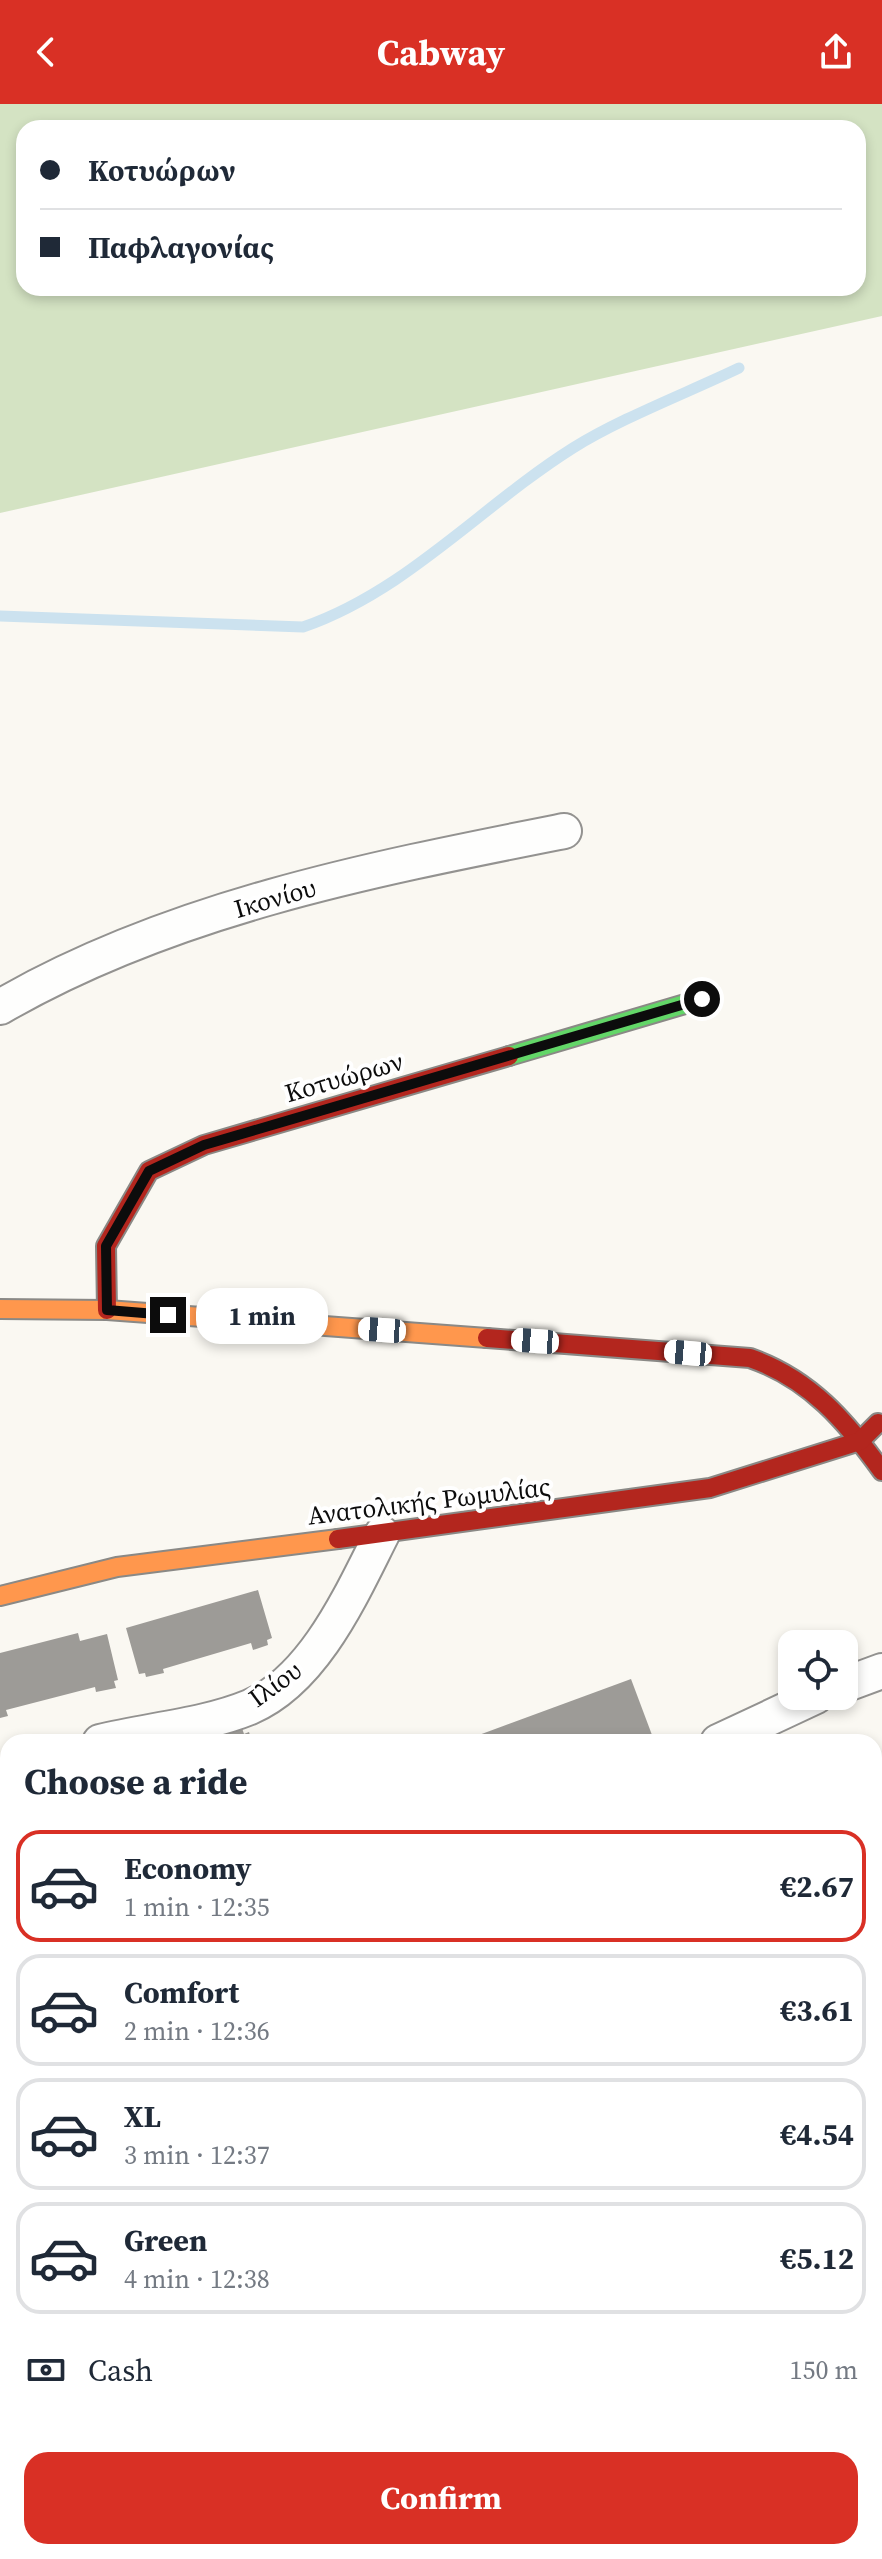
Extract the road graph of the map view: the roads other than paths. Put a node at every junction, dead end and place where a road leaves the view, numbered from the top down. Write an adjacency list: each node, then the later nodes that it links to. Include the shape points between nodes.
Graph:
1 (564, 831): 3 (street, Ικονίου, via 395,865 187,923 96,957)
2 (702, 999): 5 (street, Κοτυώρων, via 219,1141 149,1171 106,1246)
3 (0, 1007)
4 (0, 1309): 5 (street)
5 (107, 1310): 7 (street, via 750,1358 798,1378)
6 (882, 1420): 7 (street)
7 (860, 1441): 8 (street); 9 (street, Ανατολικής Ρωμυλίας, via 710,1488)
8 (882, 1471)
9 (382, 1534): 10 (street, Ανατολικής Ρωμυλίας, via 117,1567); 14 (street, Ιλίου, via 338,1620 310,1659 277,1688 251,1706)
10 (0, 1596)
11 (882, 1671): 12 (street)
12 (858, 1680)
13 (786, 1710): 15 (street)
14 (134, 1734)
15 (735, 1734)

